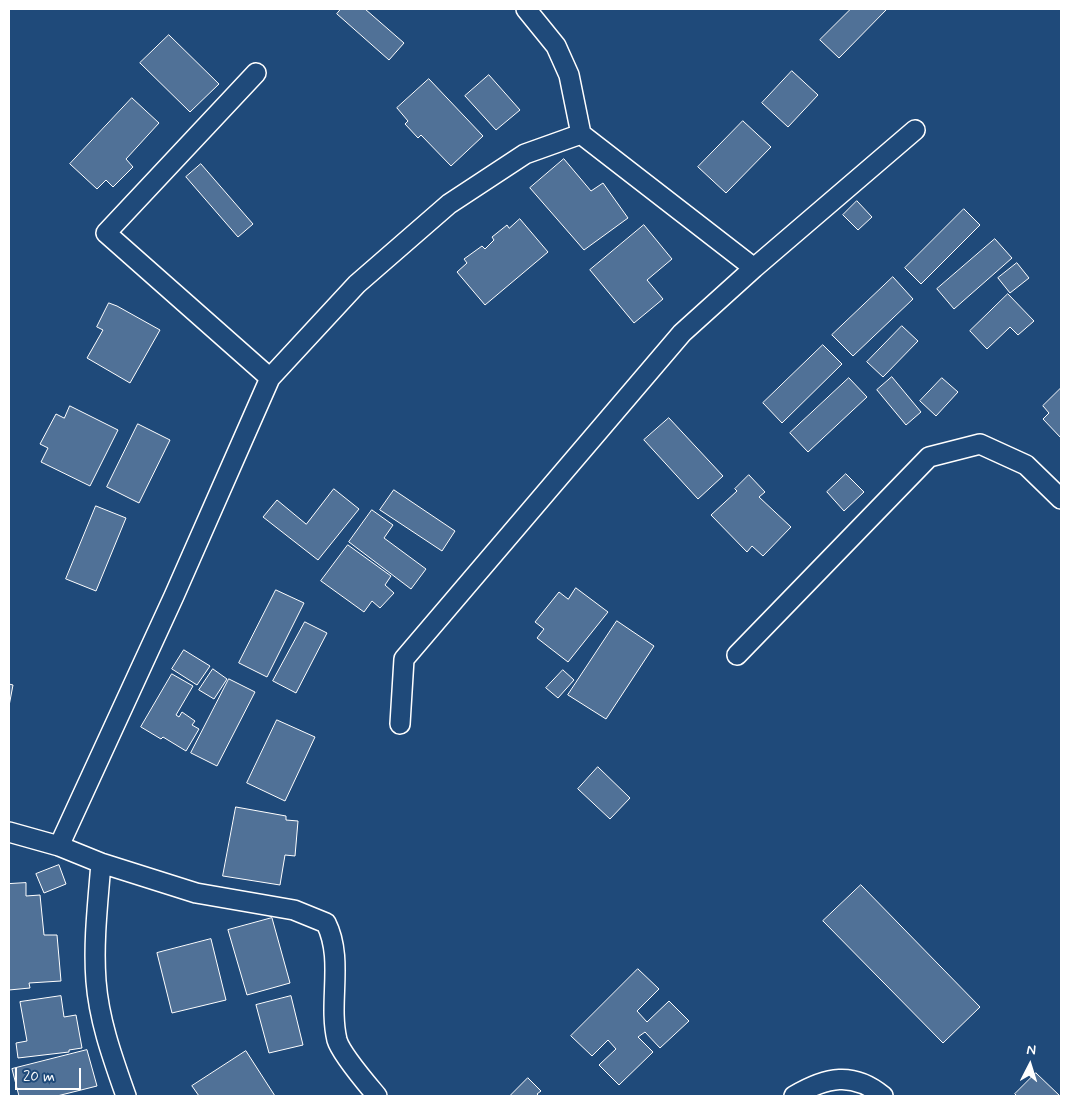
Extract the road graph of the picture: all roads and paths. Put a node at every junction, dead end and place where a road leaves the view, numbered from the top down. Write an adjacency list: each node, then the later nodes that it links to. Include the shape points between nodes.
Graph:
1 (526, 9): 4 (street, via 556,46 569,75)
2 (256, 73): 6 (street, via 106,233)
3 (915, 130): 5 (street)
4 (581, 134): 5 (street); 6 (street, via 524,154 449,204 357,284)
5 (754, 268): 9 (street, via 682,333 404,659)
6 (270, 378): 11 (street)
7 (1061, 499): 8 (street, via 1026,465 980,444 929,457)
8 (737, 655)
9 (400, 724)
10 (9, 832): 11 (street)
11 (59, 846): 12 (street)
12 (101, 863): 13 (street, via 96,982 108,1044); 14 (street, via 196,893 294,910 326,922 334,948 338,1042)
13 (126, 1096)
14 (377, 1096)
15 (794, 1096): 16 (street, via 836,1078 857,1081)
16 (882, 1096)

